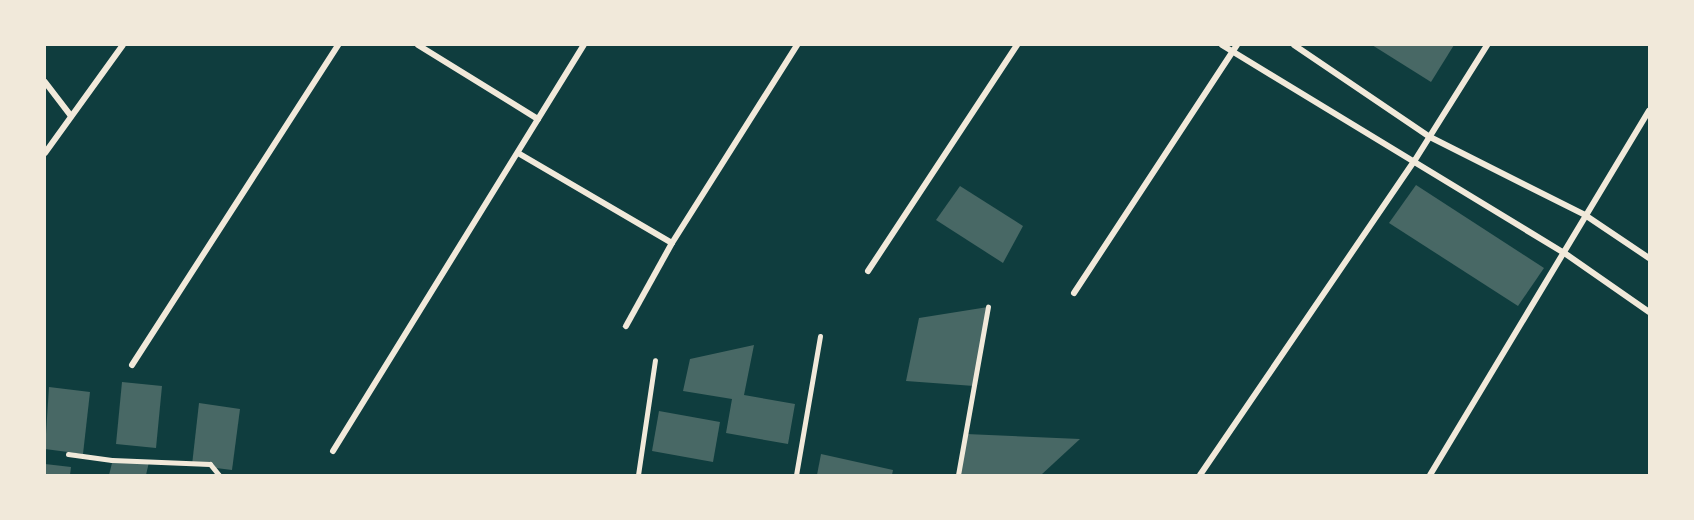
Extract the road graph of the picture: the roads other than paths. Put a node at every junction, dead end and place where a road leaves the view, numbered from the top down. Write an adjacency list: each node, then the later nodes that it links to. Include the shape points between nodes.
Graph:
1 (123, 45): 14 (street)
2 (338, 45): 31 (street)
3 (417, 45): 15 (street)
4 (584, 45): 15 (street)
5 (797, 45): 21 (street)
6 (1017, 45): 24 (street)
7 (1222, 45): 11 (street)
8 (1237, 45): 11 (street)
9 (1294, 45): 16 (street)
10 (1487, 45): 16 (street)
11 (1233, 52): 19 (street); 25 (street)
12 (45, 82): 14 (street)
13 (1649, 111): 20 (street)
14 (72, 116): 17 (street)
15 (538, 119): 18 (street)
16 (1430, 137): 19 (street); 20 (street)
17 (45, 153)
18 (518, 153): 21 (street); 32 (street)
19 (1415, 160): 22 (street); 38 (street)
20 (1585, 215): 22 (street); 23 (street)
21 (672, 243): 28 (street)
22 (1563, 252): 27 (street); 39 (street)
23 (1649, 258)
24 (868, 271)
25 (1074, 293)
26 (988, 306): 37 (street)
27 (1649, 312)
28 (626, 326)
29 (820, 336): 36 (street)
30 (655, 360): 35 (street)
31 (132, 365)
32 (333, 451)
33 (68, 454): 34 (street, via 210,464)
34 (219, 475)
35 (638, 475)
36 (796, 475)
37 (958, 475)
38 (1200, 475)
39 (1430, 475)

